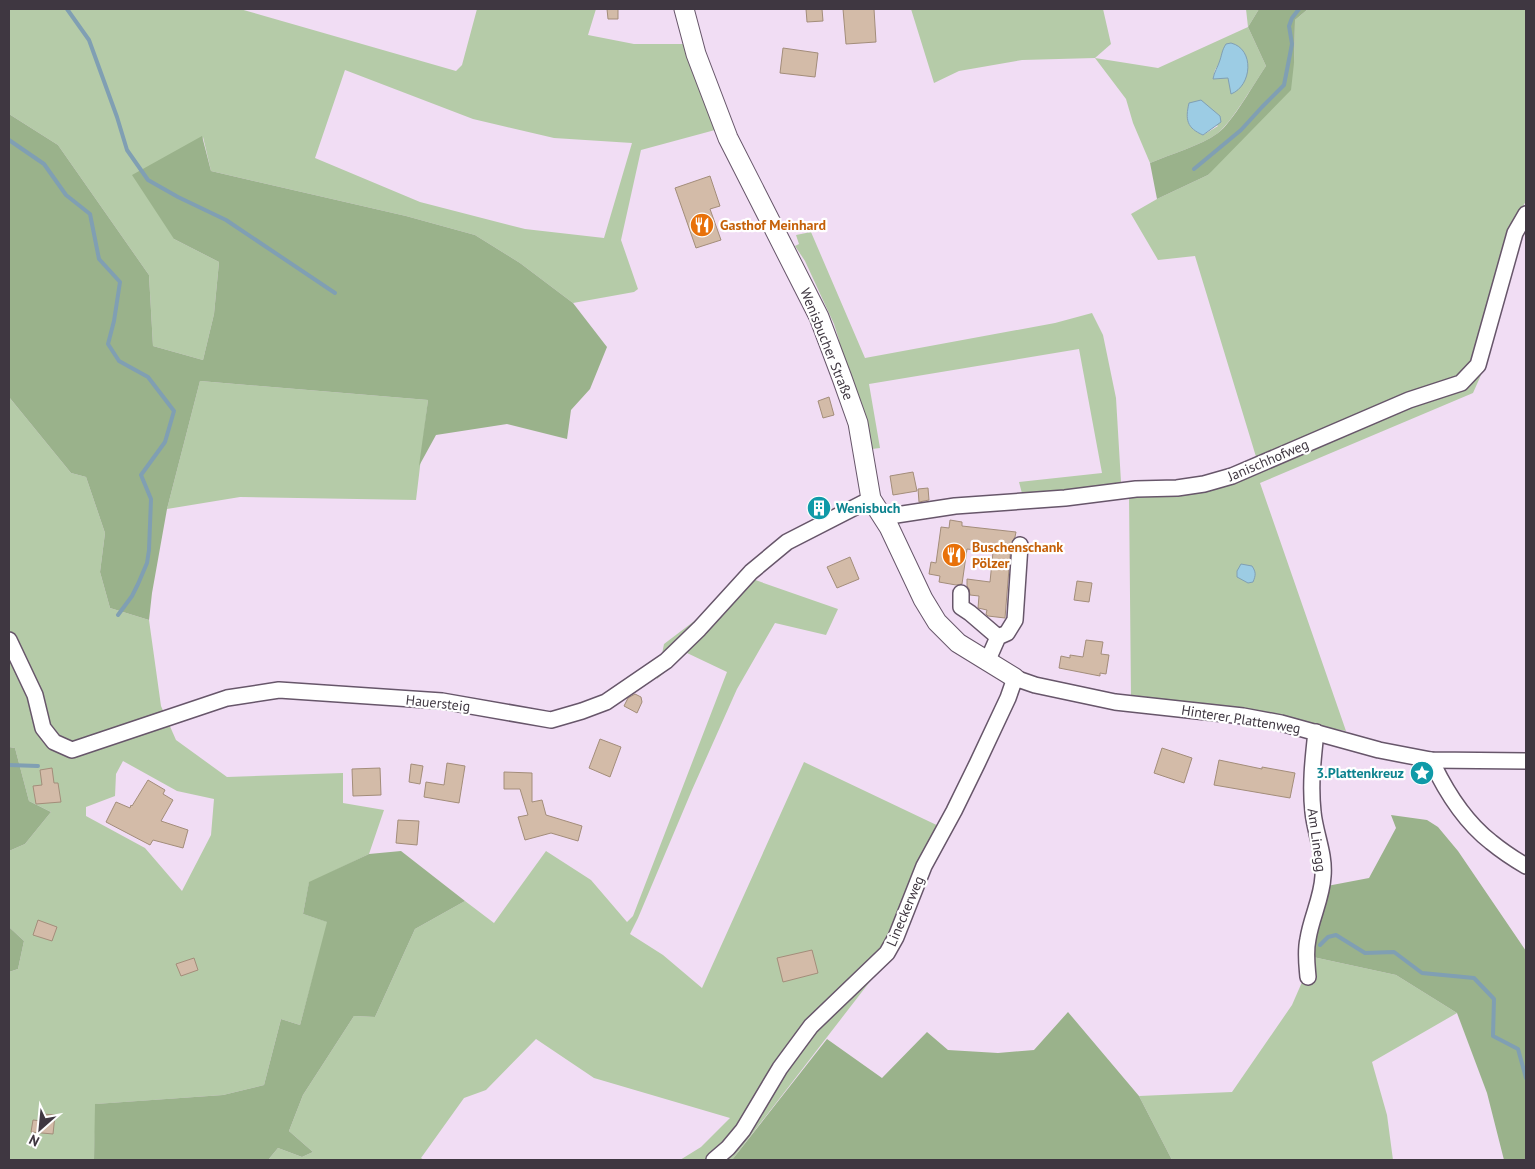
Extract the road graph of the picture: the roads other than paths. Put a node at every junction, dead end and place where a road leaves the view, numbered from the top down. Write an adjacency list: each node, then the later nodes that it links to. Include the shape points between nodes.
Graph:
1 (684, 9): 3 (street, Wenisbucher Straße, via 696,54 728,138 819,317 858,423)
2 (1526, 214): 4 (street, Janischhofweg, via 1515,233 1478,365 1461,383 1409,400 1232,476 1204,484 955,506)
3 (871, 499): 4 (street, Wenisbucher Straße); 8 (street, Hauersteig, via 787,542 751,572 666,660 606,702 551,720 442,701 279,690 227,698 72,750 54,742 42,728 35,695)
4 (883, 518): 9 (street, Wenisbucher Straße, via 923,599 938,622 958,643)
5 (1020, 545): 7 (street, via 1015,620 1006,633)
6 (961, 593): 7 (street, via 961,607)
7 (998, 637): 9 (street)
8 (9, 640)
9 (987, 662): 10 (street, Wenisbucher Straße)
10 (1015, 678): 11 (street, Hinterer Plattenweg, via 1116,702 1243,716); 16 (street, Lineckerweg, via 962,796 924,866 887,953 811,1026 780,1068 743,1130)
11 (1316, 732): 12 (street, Hinterer Plattenweg, via 1386,752); 15 (street, Am Linegg, via 1311,789 1323,877 1308,939)
12 (1431, 760): 13 (street, Hinterer Plattenweg); 14 (street, via 1443,785 1470,820 1489,841)
13 (1526, 761)
14 (1526, 866)
15 (1308, 978)
16 (714, 1160)

